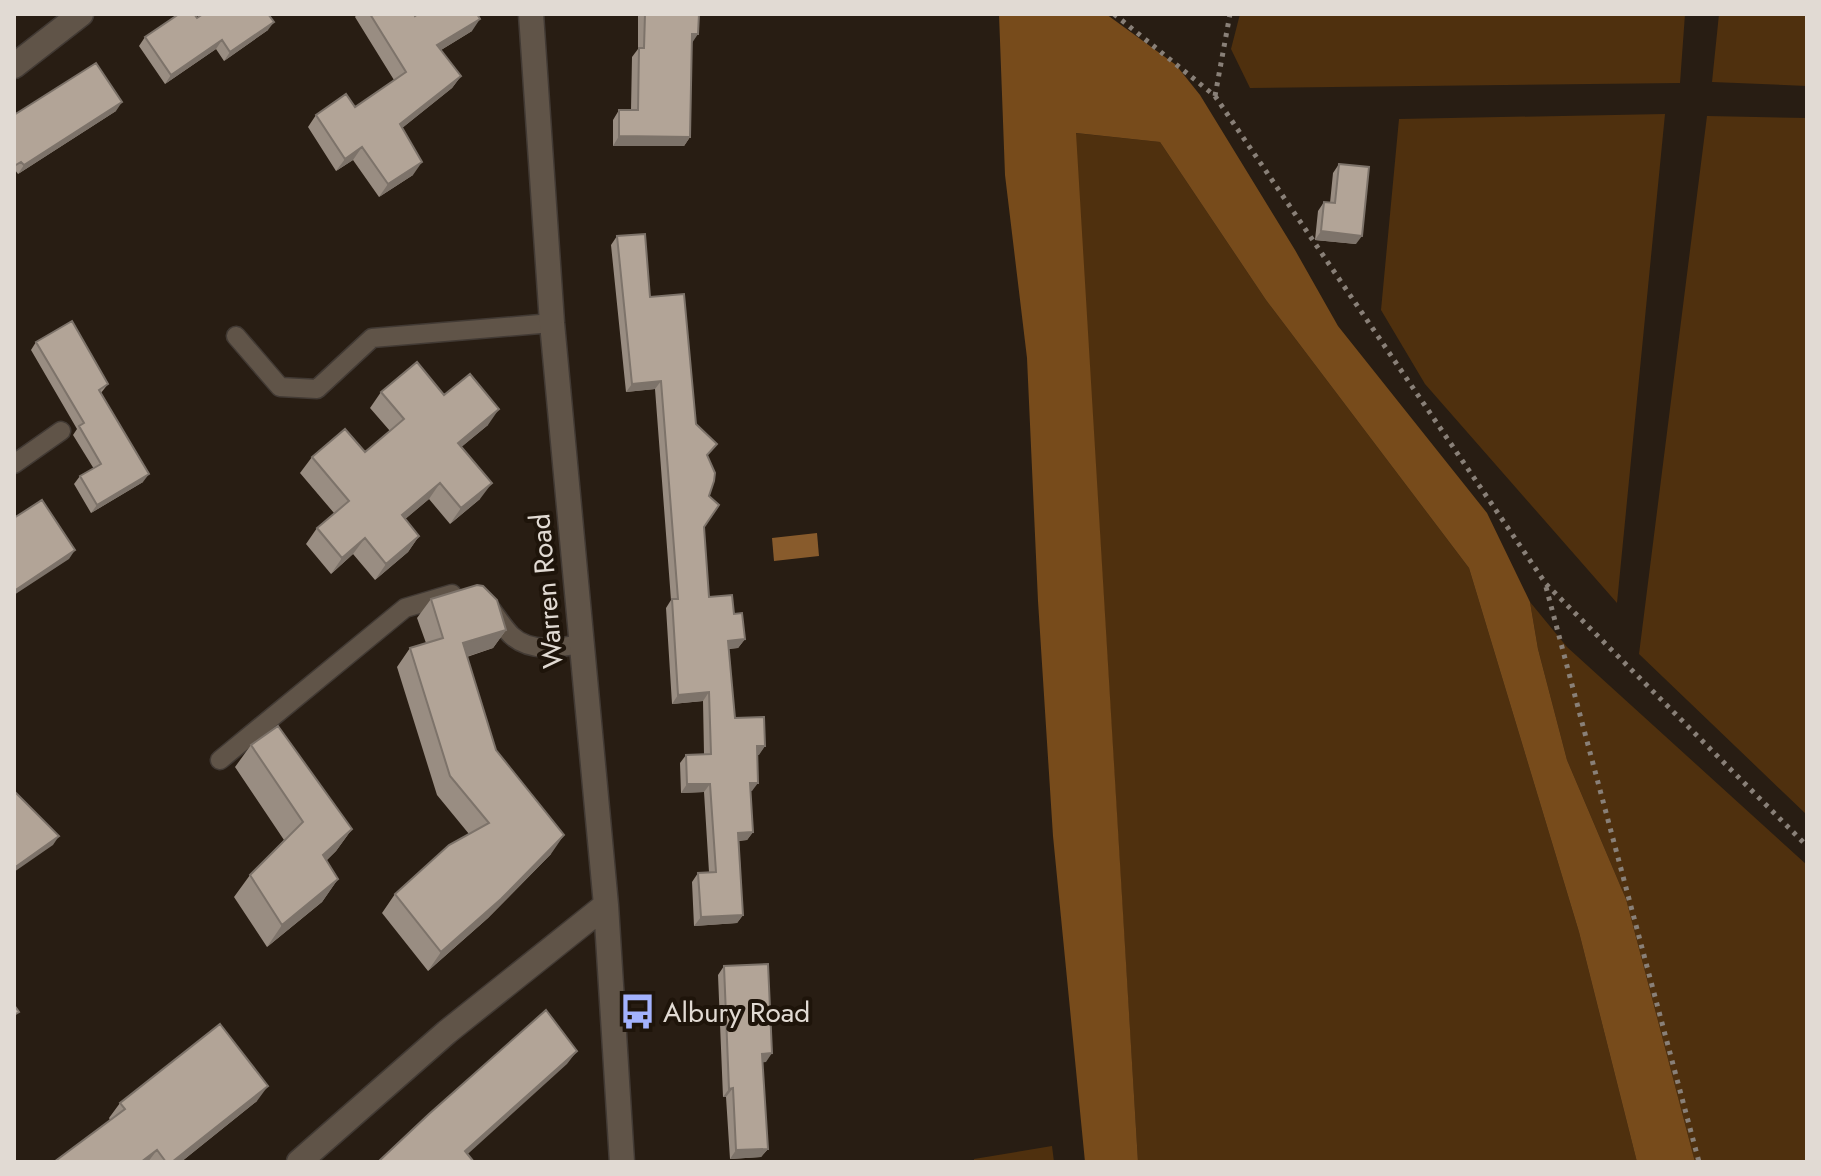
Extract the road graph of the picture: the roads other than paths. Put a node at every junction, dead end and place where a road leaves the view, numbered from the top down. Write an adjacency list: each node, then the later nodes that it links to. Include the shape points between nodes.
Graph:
1 (81, 14): 3 (street)
2 (531, 14): 4 (street, Warren Road)
3 (14, 66)
4 (552, 323): 5 (lane, via 372,338 317,389 280,387); 8 (street, Warren Road)
5 (236, 336)
6 (61, 431): 7 (lane)
7 (14, 464)
8 (581, 644): 9 (lane, via 526,644 513,637 478,596 460,591 405,608); 10 (street, Warren Road)
9 (220, 760)
10 (606, 905): 11 (street, via 447,1032); 12 (street, Warren Road)
11 (299, 1162)
12 (622, 1162)

